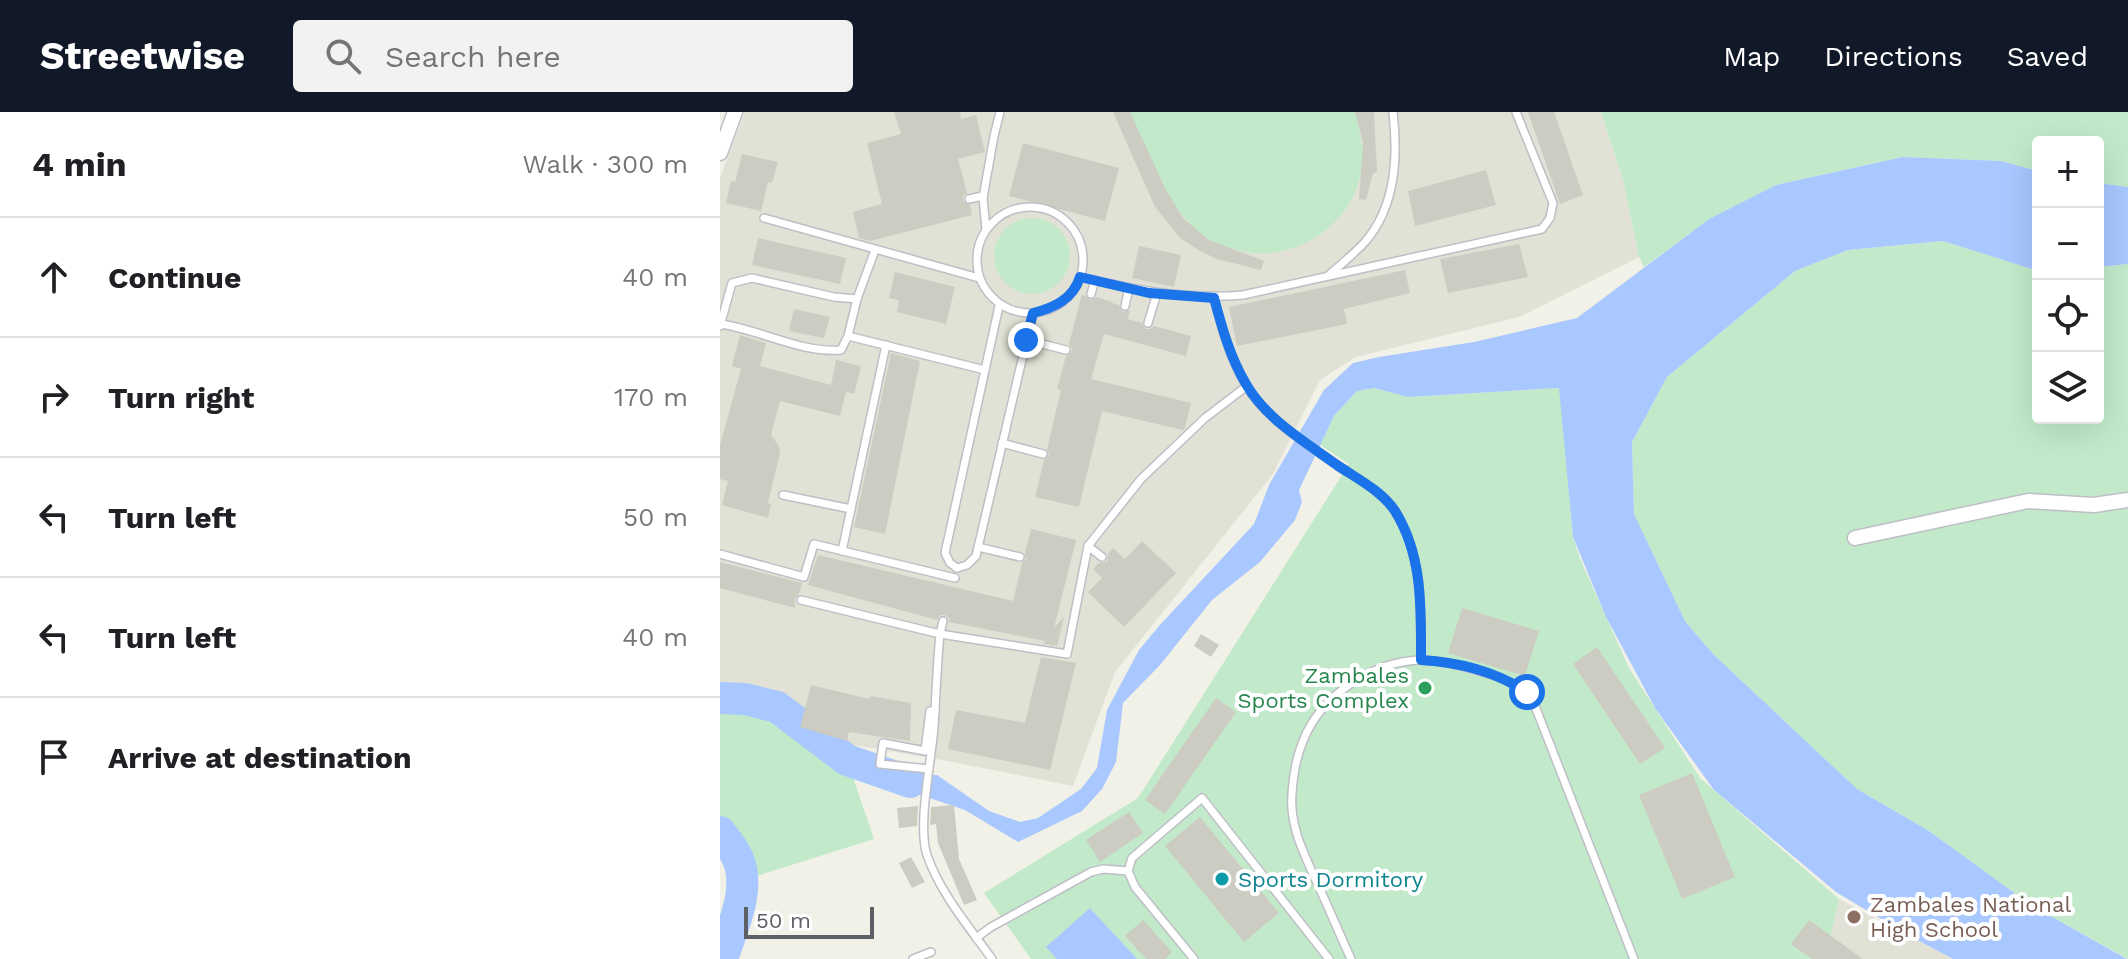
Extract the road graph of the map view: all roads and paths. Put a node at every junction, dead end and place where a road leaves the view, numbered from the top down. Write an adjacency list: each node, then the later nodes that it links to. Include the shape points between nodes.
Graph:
1 (735, 112): 7 (street)
2 (1000, 112): 5 (lane)
3 (1393, 112): 14 (lane, via 1396,164 1380,221)
4 (1516, 112): 14 (lane, via 1553,203 1542,229)
5 (995, 131): 6 (lane); 8 (lane)
6 (983, 134)
7 (720, 153)
8 (983, 196): 9 (lane); 11 (lane)
9 (969, 199)
10 (764, 218): 12 (lane)
11 (986, 229): 13 (lane, via 1012,209 1029,206 1062,217 1082,248); 15 (lane, via 978,244)
12 (875, 250): 15 (lane); 21 (lane)
13 (1080, 277): 16 (lane); 24 (lane, via 1067,299)
14 (1327, 277): 20 (lane)
15 (979, 278): 22 (lane)
16 (1095, 280): 17 (lane); 19 (lane)
17 (1129, 288): 18 (lane); 23 (lane)
18 (1157, 293): 20 (lane); 25 (lane)
19 (1091, 294)
20 (1214, 298): 32 (lane)
21 (857, 299): 26 (lane, via 752,278 732,283); 27 (lane)
22 (999, 306): 24 (lane); 31 (lane)
23 (1125, 306)
24 (1033, 313): 28 (lane)
25 (1148, 323)
26 (720, 325): 27 (lane, via 823,351 841,350)
27 (848, 336): 29 (lane)
28 (1026, 340): 30 (lane); 33 (lane)
29 (886, 345): 31 (lane); 37 (lane)
30 (1066, 350)
31 (985, 370): 45 (lane, via 945,553)
32 (1247, 386): 39 (lane, via 1141,479); 49 (lane, via 1295,436 1393,508 1417,566)
33 (1002, 443): 34 (lane); 40 (lane)
34 (1043, 454)
35 (783, 495): 37 (lane)
36 (2128, 500): 38 (street, via 2094,505 2028,501)
37 (851, 509): 41 (lane)
38 (1855, 538)
39 (1088, 546): 44 (lane); 48 (lane, via 1067,654)
40 (978, 547): 43 (lane); 45 (lane, via 967,565)
41 (842, 551): 42 (lane, via 814,544 804,577); 45 (lane, via 954,582)
42 (720, 554)
43 (1020, 557)
44 (1102, 557)
45 (957, 568)
46 (801, 600): 48 (lane)
47 (943, 621): 48 (lane)
48 (940, 634): 50 (lane)
49 (1421, 660): 59 (lane, via 1379,669 1344,689 1314,721 1296,763 1294,823); 60 (lane, via 1455,663 1527,692)
50 (935, 712): 51 (lane); 51 (lane, via 930,711 925,751 883,743 880,764)
51 (929, 772): 53 (lane, via 926,852)
52 (1128, 871): 53 (lane, via 1091,872); 57 (lane); 58 (lane, via 1132,858 1202,798)
53 (976, 938): 56 (lane)
54 (931, 952): 55 (lane)
55 (913, 959)
56 (992, 959)
57 (1194, 959)
58 (1329, 959)
59 (1351, 959)
60 (1634, 959)

